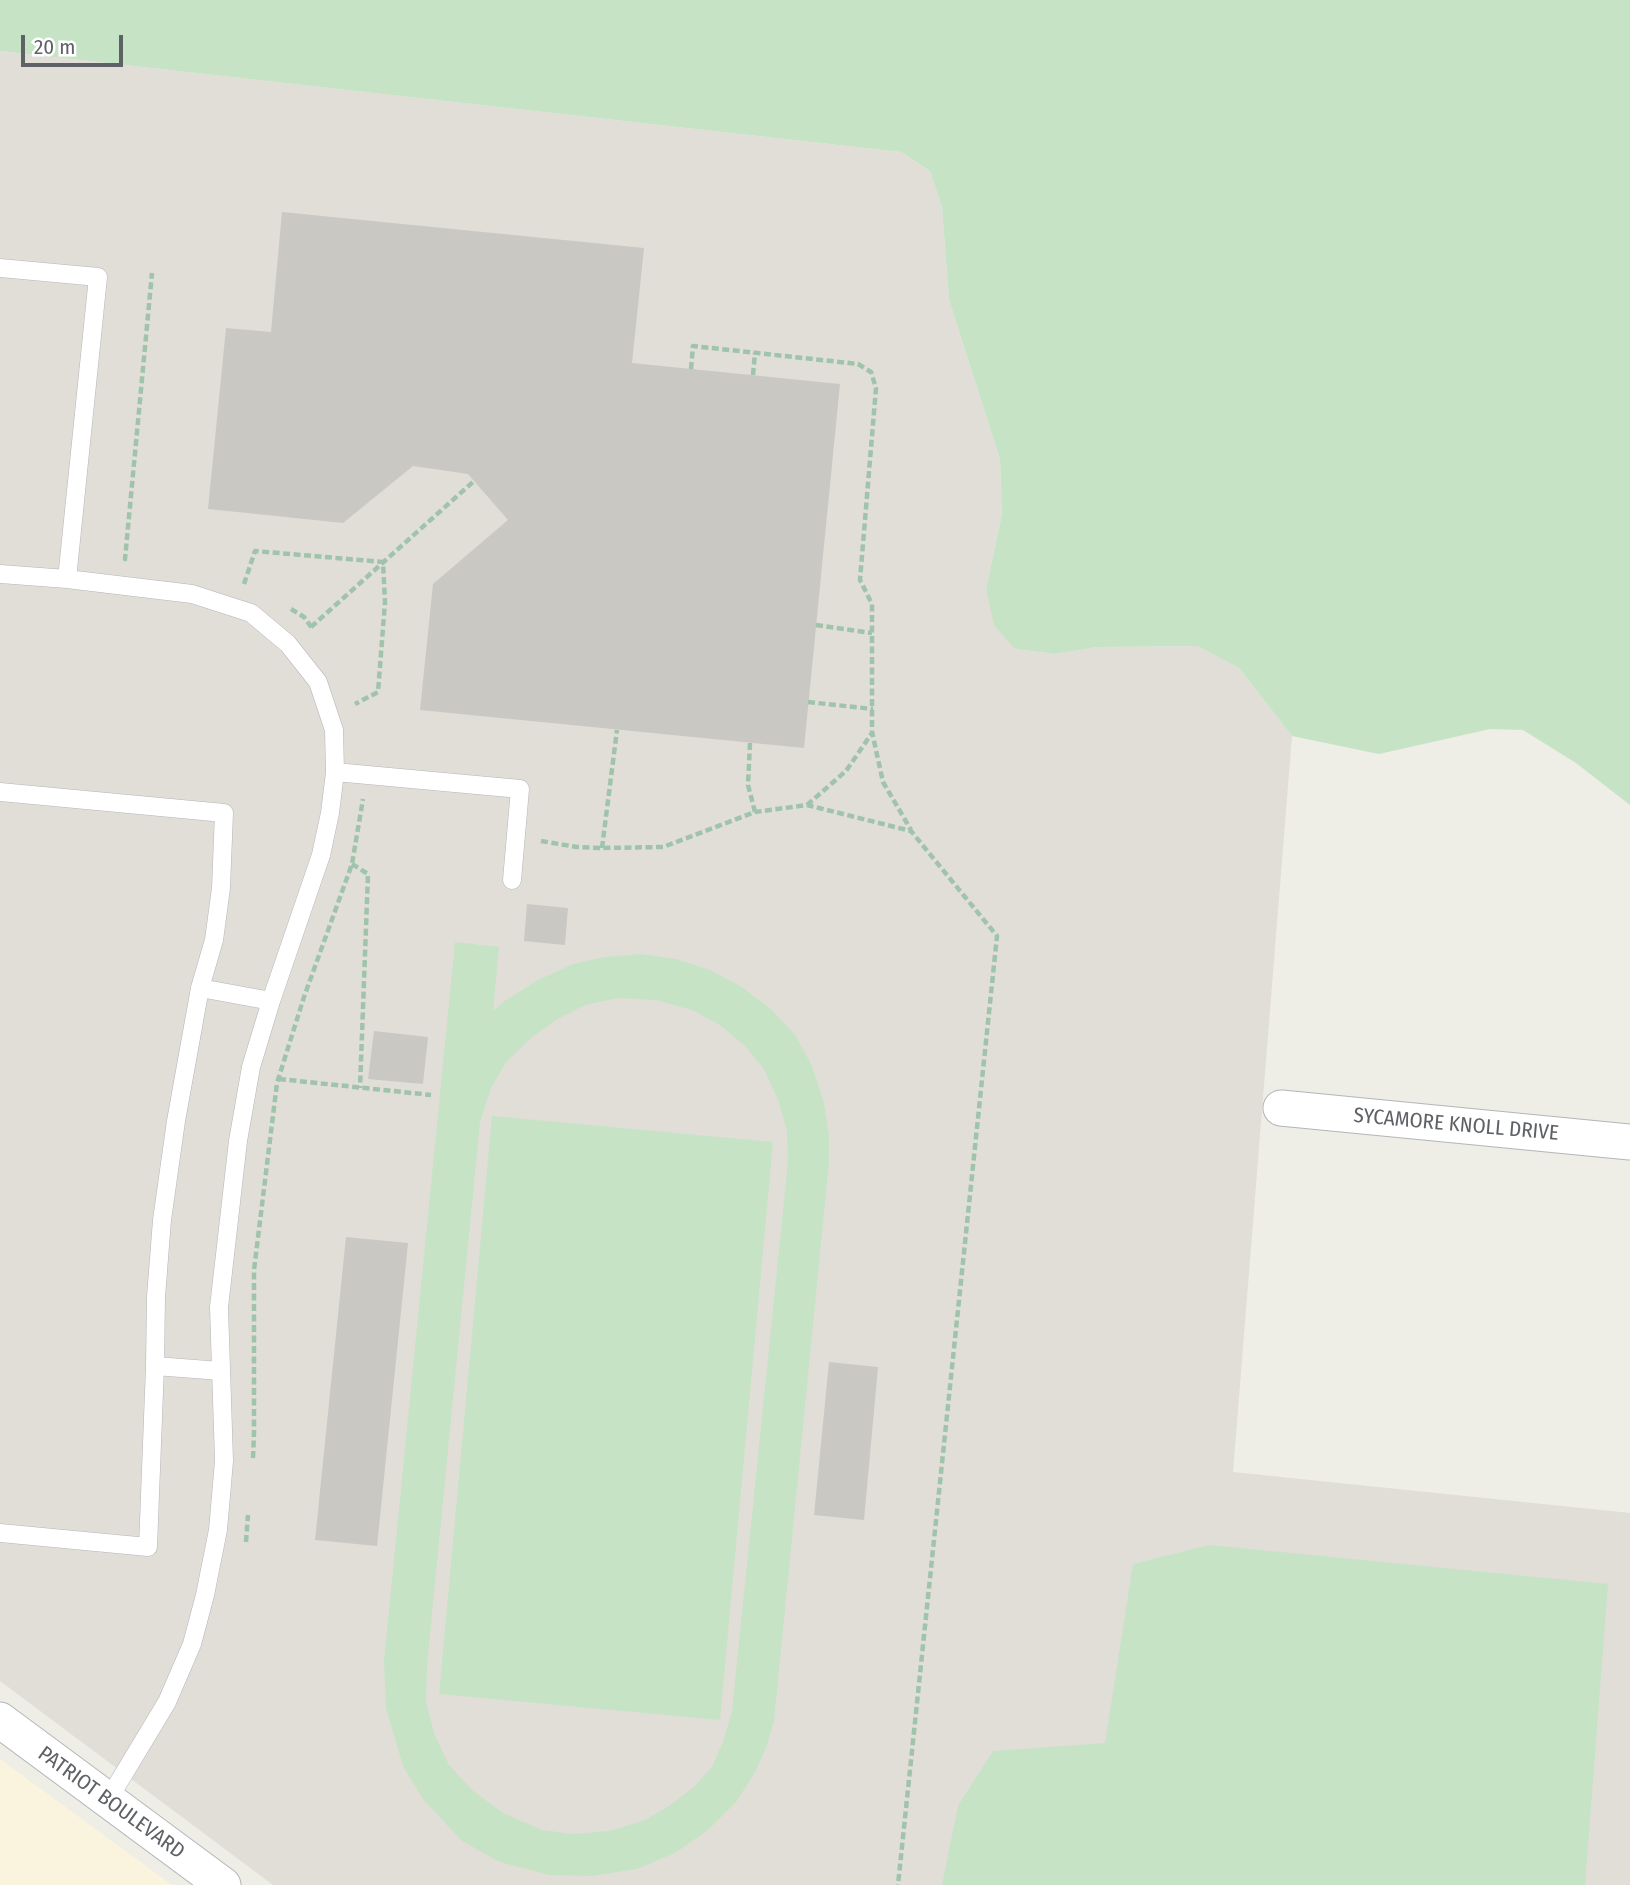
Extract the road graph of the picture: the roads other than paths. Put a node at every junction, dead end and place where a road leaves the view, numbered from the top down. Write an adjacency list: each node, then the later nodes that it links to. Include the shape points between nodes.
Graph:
1 (0, 268): 3 (lane, via 99,277)
2 (0, 574): 3 (lane)
3 (67, 579): 4 (lane, via 192,594 251,613 288,643 318,682 334,730)
4 (335, 772): 6 (lane, via 520,789); 8 (lane, via 321,855)
5 (0, 793): 7 (lane, via 224,813 214,940)
6 (512, 880)
7 (200, 988): 8 (lane); 11 (lane, via 162,1220)
8 (271, 1001): 12 (lane, via 251,1067 237,1141 219,1307)
9 (1281, 1108): 10 (street, SYCAMORE KNOLL DRIVE)
10 (1630, 1142)
11 (155, 1366): 12 (lane); 13 (lane, via 148,1547)
12 (221, 1371): 15 (lane, via 224,1461 218,1530 205,1595 192,1644 167,1702)
13 (0, 1533)
14 (0, 1720): 15 (street, PATRIOT BOULEVARD)
15 (108, 1800): 16 (street, PATRIOT BOULEVARD)
16 (223, 1885)

